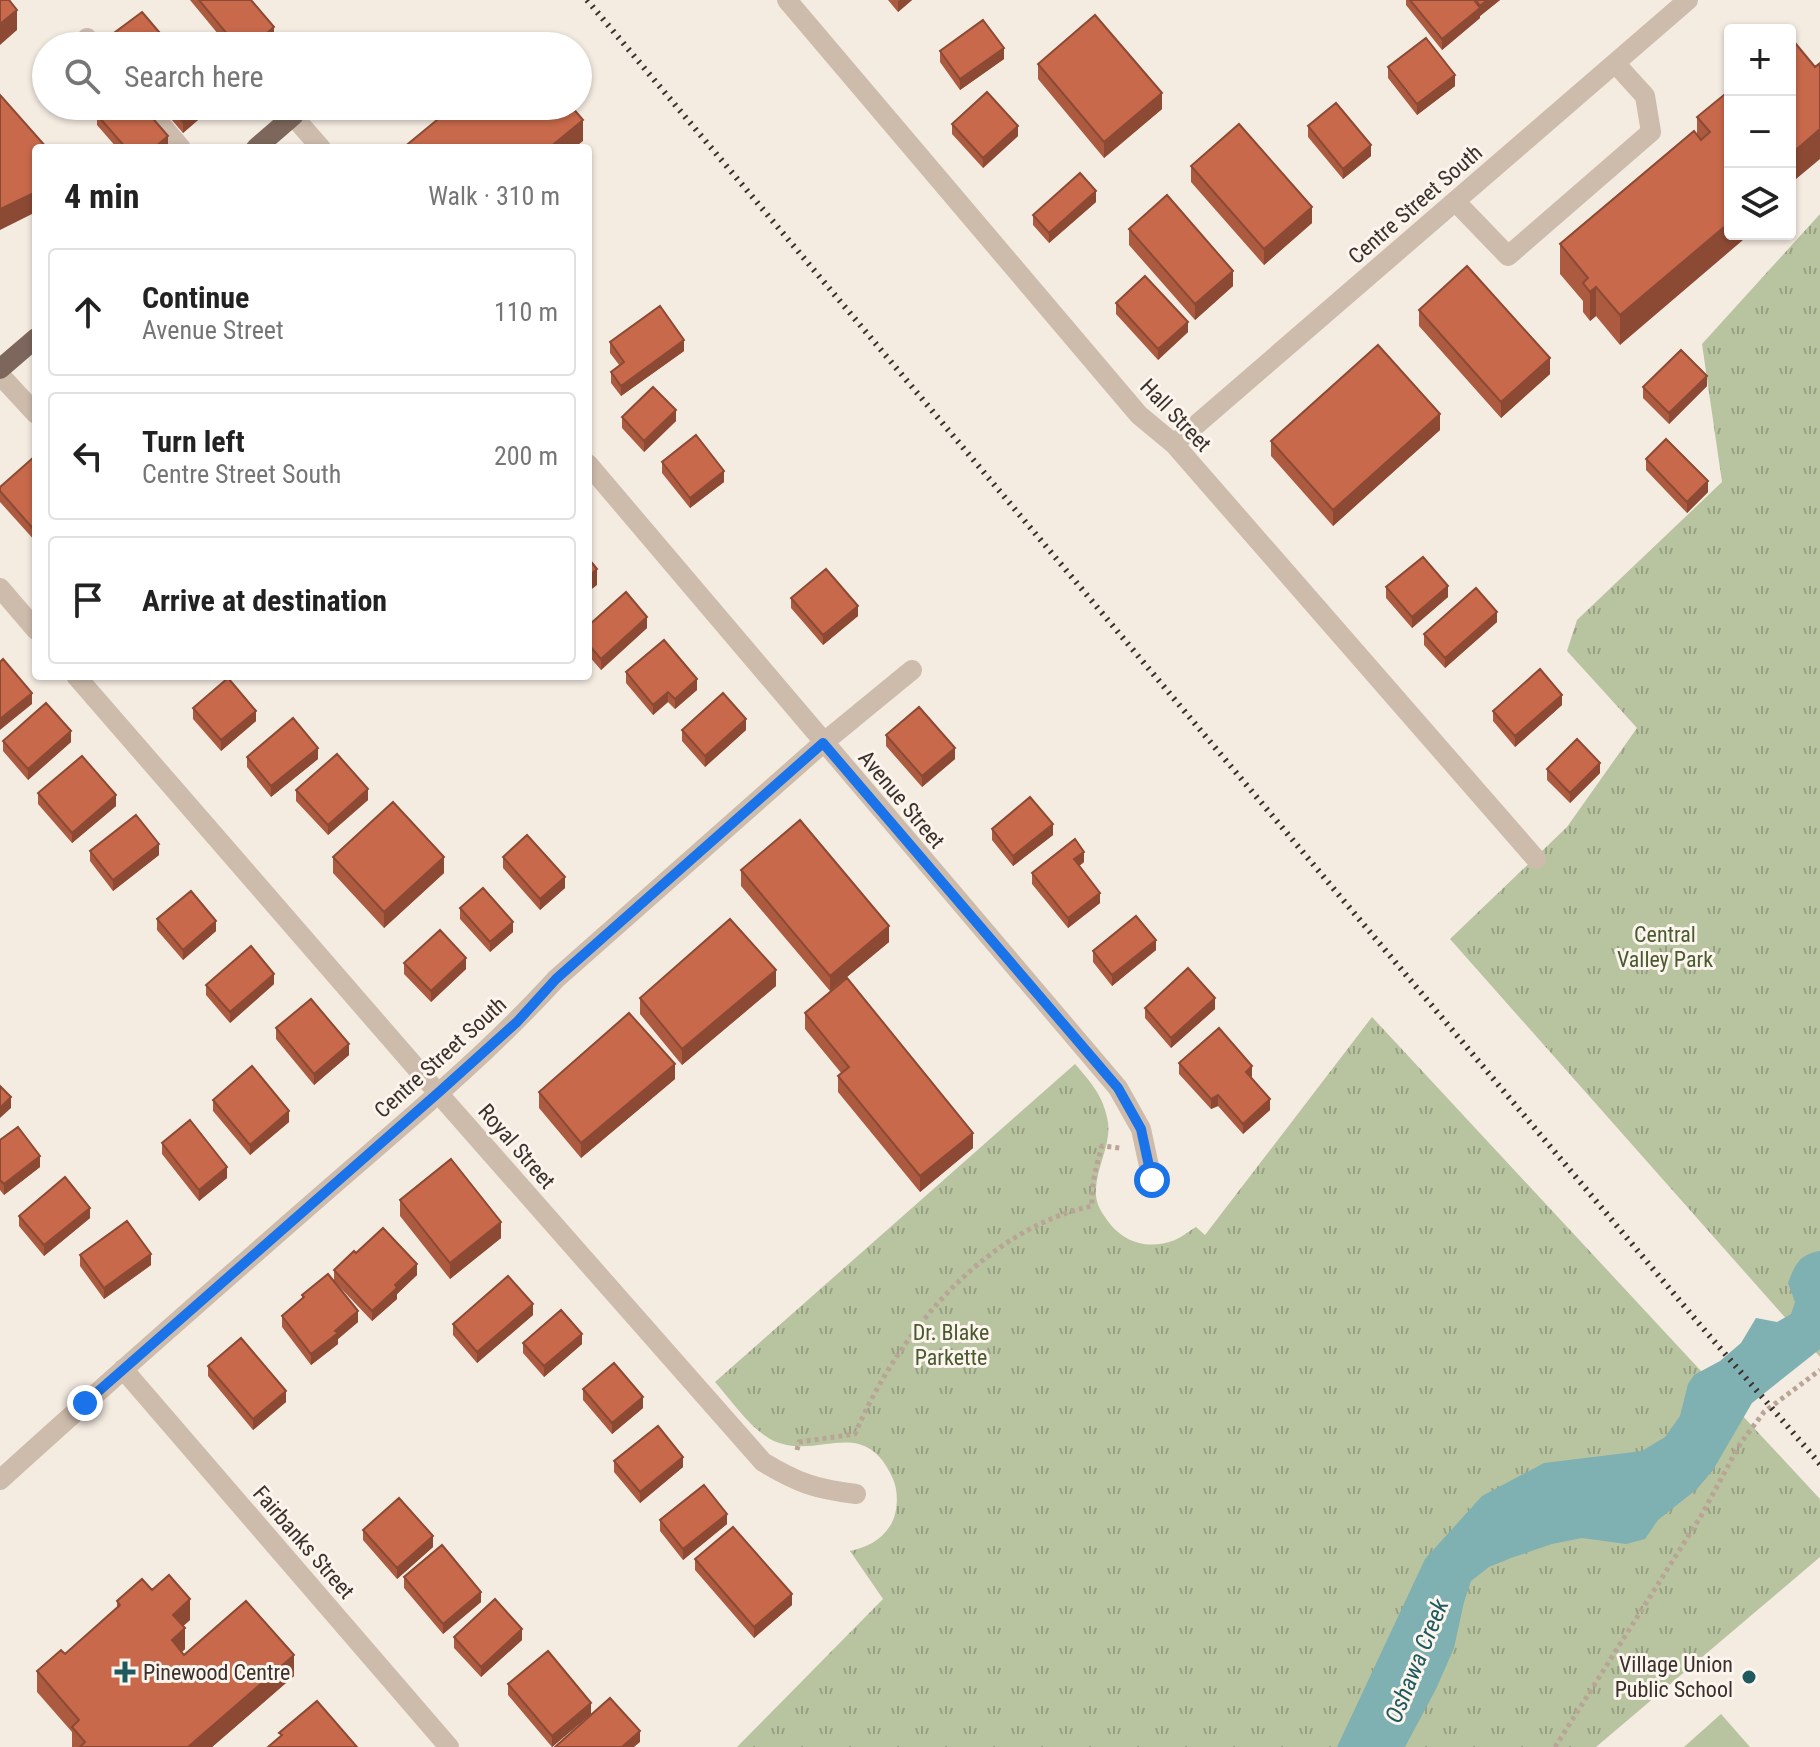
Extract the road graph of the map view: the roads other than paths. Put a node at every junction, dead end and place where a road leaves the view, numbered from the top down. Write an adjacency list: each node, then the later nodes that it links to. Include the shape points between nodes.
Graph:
1 (787, 0): 14 (street, Hall Street, via 1139,415)
2 (1688, 0): 3 (street, Centre Street South)
3 (1615, 63): 10 (street, Centre Street South); 10 (street, via 1645,96 1651,132 1508,256)
4 (157, 120): 7 (street)
5 (288, 120): 8 (main road)
6 (296, 120): 9 (street)
7 (178, 144)
8 (261, 144)
9 (318, 144)
10 (1455, 201): 14 (street, Centre Street South)
11 (32, 342): 12 (main road)
12 (0, 372): 13 (street)
13 (32, 409)
14 (1174, 444): 21 (street, Hall Street)
15 (592, 469): 20 (street, Avenue Street)
16 (0, 588): 17 (street)
17 (32, 617)
18 (912, 670): 20 (street, Centre Street South)
19 (79, 680): 22 (street, Royal Street)
20 (823, 743): 22 (street, Centre Street South, via 556,979); 23 (street, Avenue Street, via 1118,1088 1141,1129)
21 (1536, 859)
22 (438, 1093): 24 (street, Centre Street South); 26 (street, Royal Street, via 763,1462 821,1490)
23 (1152, 1180)
24 (123, 1369): 25 (street, Centre Street South); 27 (street, Fairbanks Street)
25 (0, 1480)
26 (856, 1494)
27 (449, 1747)

